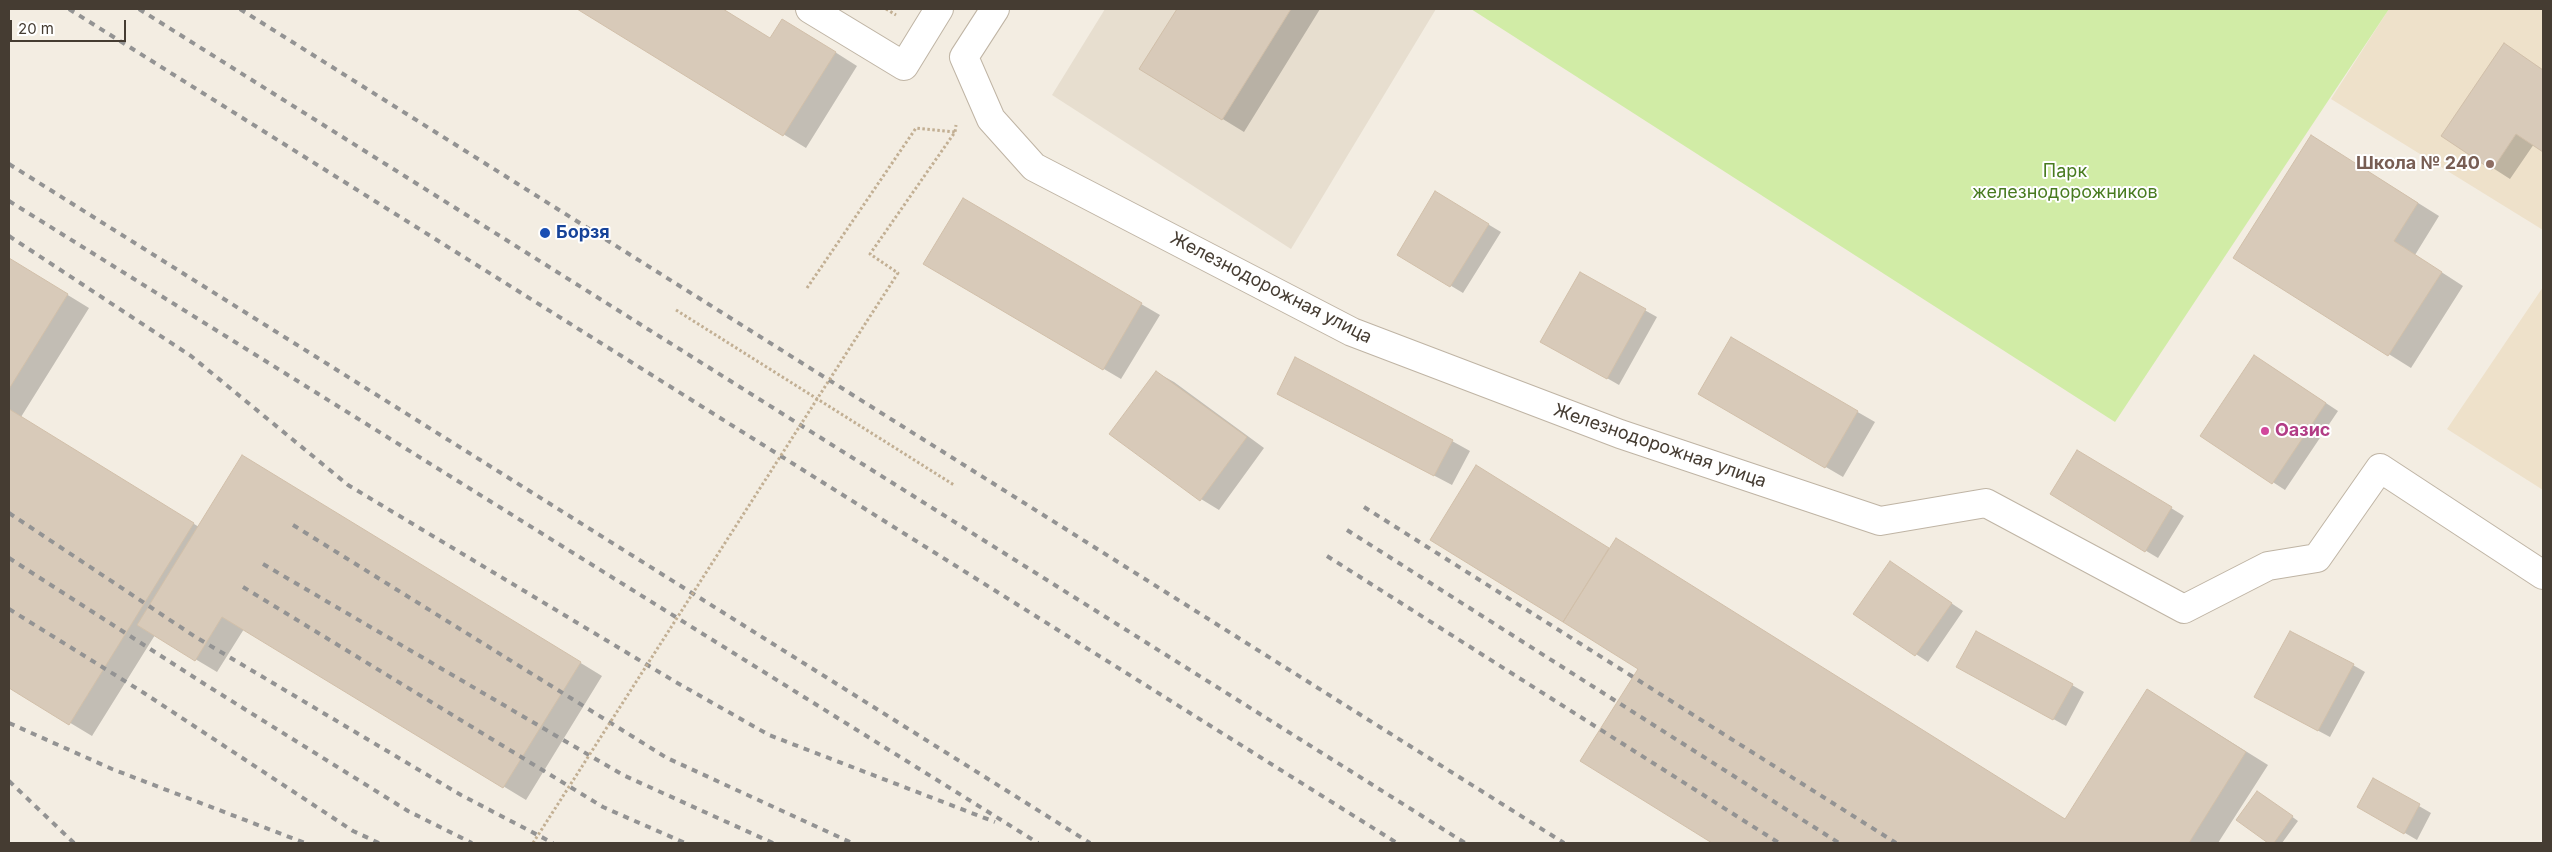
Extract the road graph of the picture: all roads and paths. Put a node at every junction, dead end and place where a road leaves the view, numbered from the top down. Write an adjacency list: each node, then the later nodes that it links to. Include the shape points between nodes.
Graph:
1 (810, 9): 2 (street, via 904,66)
2 (939, 9)
3 (995, 9): 10 (street, Железнодорожная улица, via 964,57 991,118 1034,167 1352,332 1620,434 1880,521 1986,503 2184,609 2268,566 2318,558 2380,468)
4 (956, 122): 5 (path)
5 (955, 132): 6 (path, via 916,128); 8 (path, bridge, via 870,254 898,273)
6 (807, 288)
7 (676, 310): 8 (path)
8 (817, 399): 9 (path); 11 (path, bridge)
9 (954, 485)
10 (2543, 575)
11 (533, 843)

